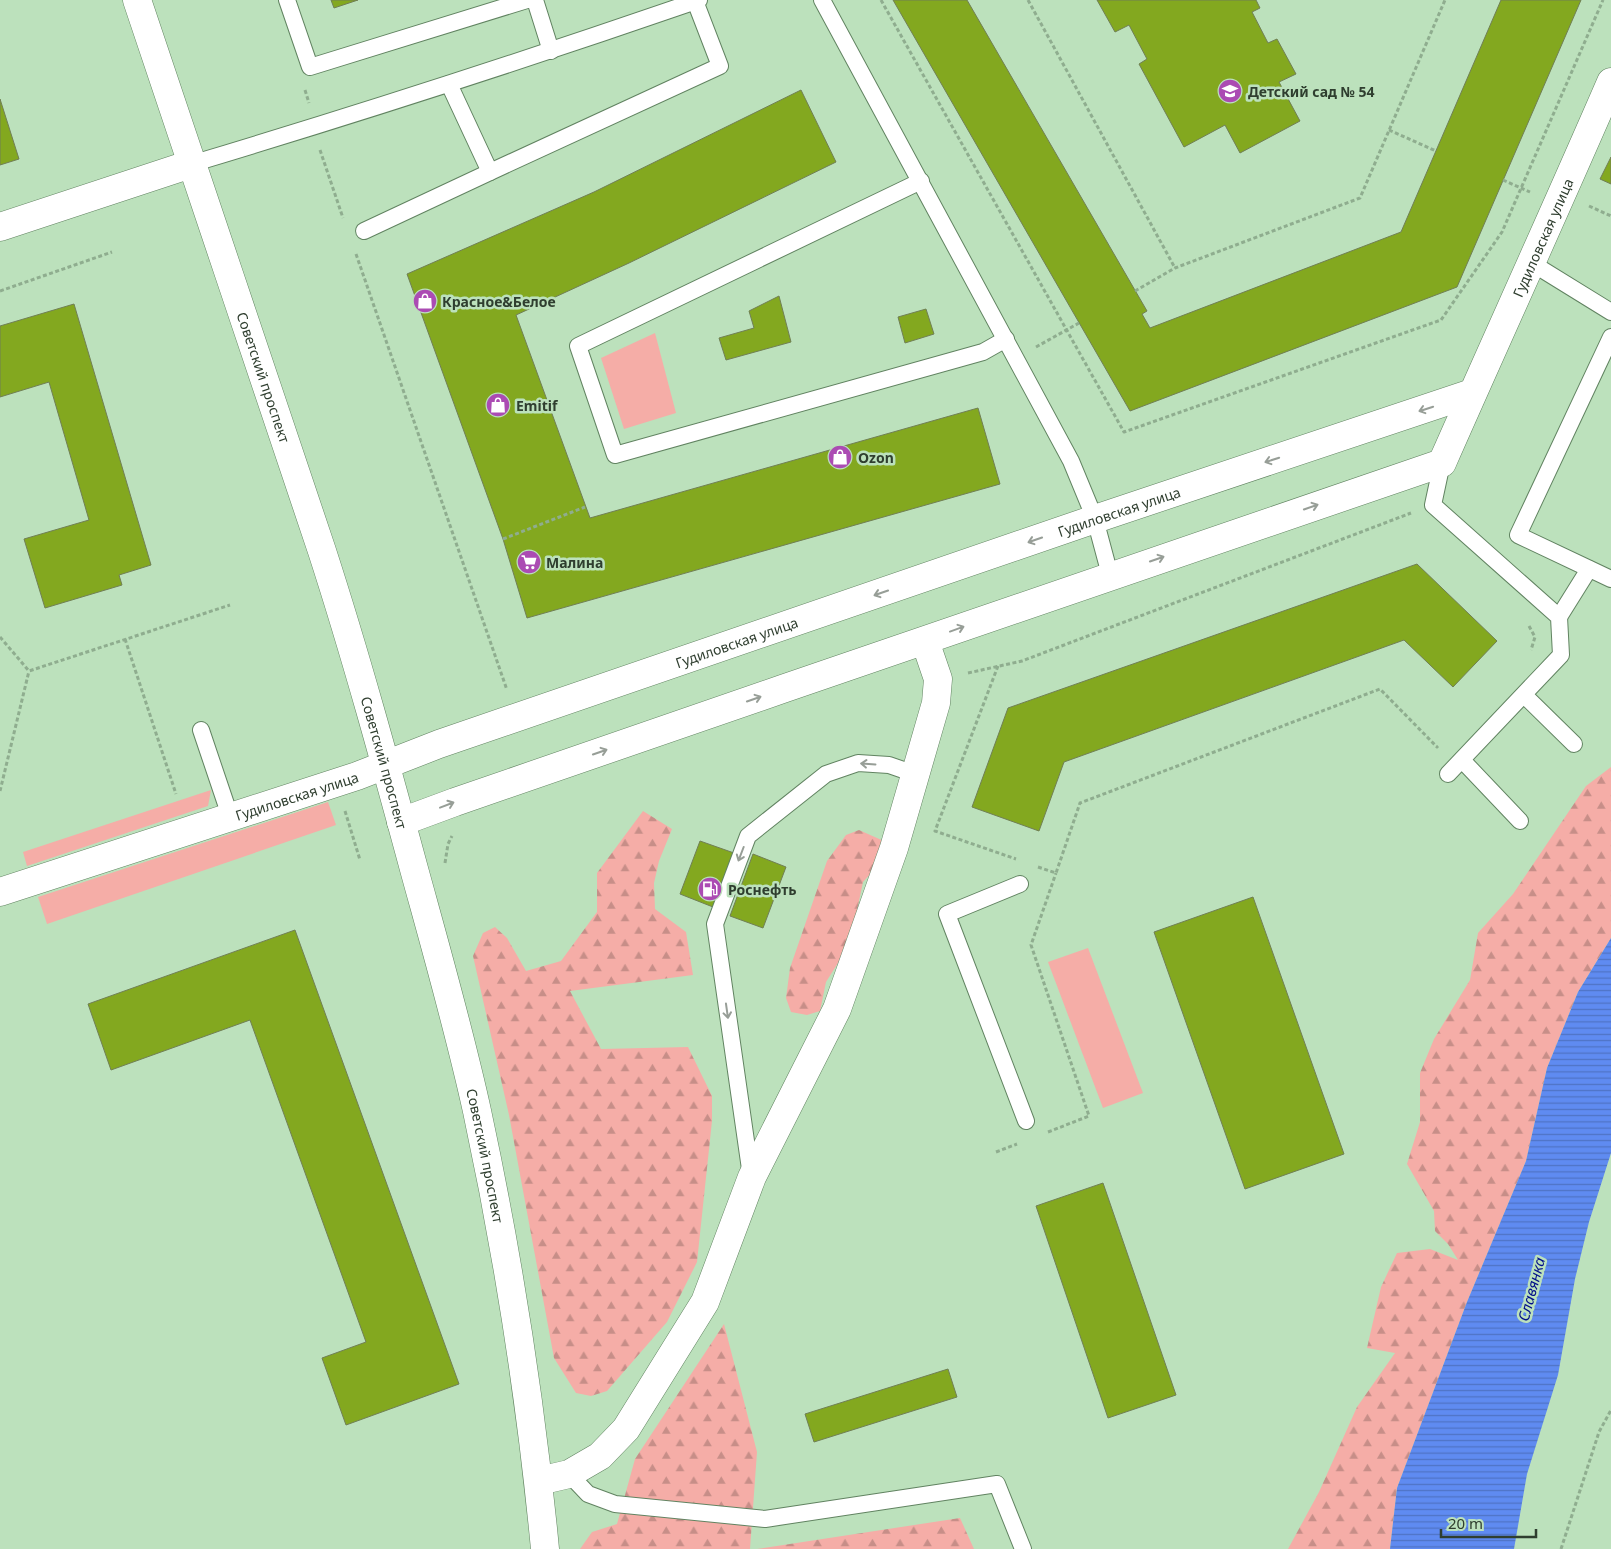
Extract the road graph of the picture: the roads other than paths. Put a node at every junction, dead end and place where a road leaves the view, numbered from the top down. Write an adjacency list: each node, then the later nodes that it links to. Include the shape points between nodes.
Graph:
1 (137, 0): 10 (street, Советский проспект)
2 (288, 0): 3 (lane, via 310,67)
3 (527, 0)
4 (535, 0): 7 (lane)
5 (822, 0): 12 (lane)
6 (697, 1): 7 (lane); 11 (lane, via 720,66)
7 (551, 51): 9 (lane)
8 (1611, 82): 15 (street, Гудиловская улица)
9 (449, 84): 10 (lane); 11 (lane)
10 (191, 164): 13 (street); 31 (street, Советский проспект, via 322,551)
11 (490, 172): 14 (lane)
12 (921, 181): 18 (lane); 18 (lane, via 578,346 615,455 983,352)
13 (0, 227)
14 (364, 231)
15 (1530, 262): 16 (lane); 19 (street, Гудиловская улица)
16 (1611, 312)
17 (1611, 337): 22 (lane, via 1518,535)
18 (1006, 340): 21 (lane, via 1071,461)
19 (1472, 393): 20 (street, Гудиловская улица); 21 (street, Гудиловская улица, one-way to 21)
20 (1442, 463): 23 (street, one-way to 20); 25 (lane, via 1433,505)
21 (1095, 519): 23 (lane); 31 (street, Гудиловская улица, one-way to 31, via 439,744)
22 (1589, 569): 24 (lane); 25 (lane)
23 (1110, 575): 26 (street, one-way to 23)
24 (1611, 579)
25 (1559, 617): 27 (lane, via 1561,654)
26 (926, 641): 32 (street, via 938,680 936,703); 36 (street, one-way to 26)
27 (1524, 695): 29 (lane); 30 (lane)
28 (201, 730): 34 (lane)
29 (1574, 744)
30 (1462, 760): 33 (lane); 35 (lane)
31 (385, 766): 34 (street, Гудиловская улица); 36 (street, Советский проспект)
32 (915, 774): 40 (street, via 894,848 837,1009); 40 (lane, one-way to 40, via 889,766 858,763 826,774 748,836 715,924)
33 (1448, 774)
34 (230, 816): 38 (street, Гудиловская улица)
35 (1520, 820)
36 (401, 822): 42 (street, Советский проспект, via 476,1108 524,1370)
37 (1020, 884): 39 (lane, via 948,914)
38 (0, 892)
39 (1026, 1121)
40 (752, 1177): 41 (street, via 705,1302 626,1429 600,1456)
41 (569, 1474): 42 (street); 44 (lane, via 588,1494 615,1504 765,1519 997,1484)
42 (539, 1482): 43 (street, Советский проспект)
43 (545, 1549)
44 (1023, 1549)

